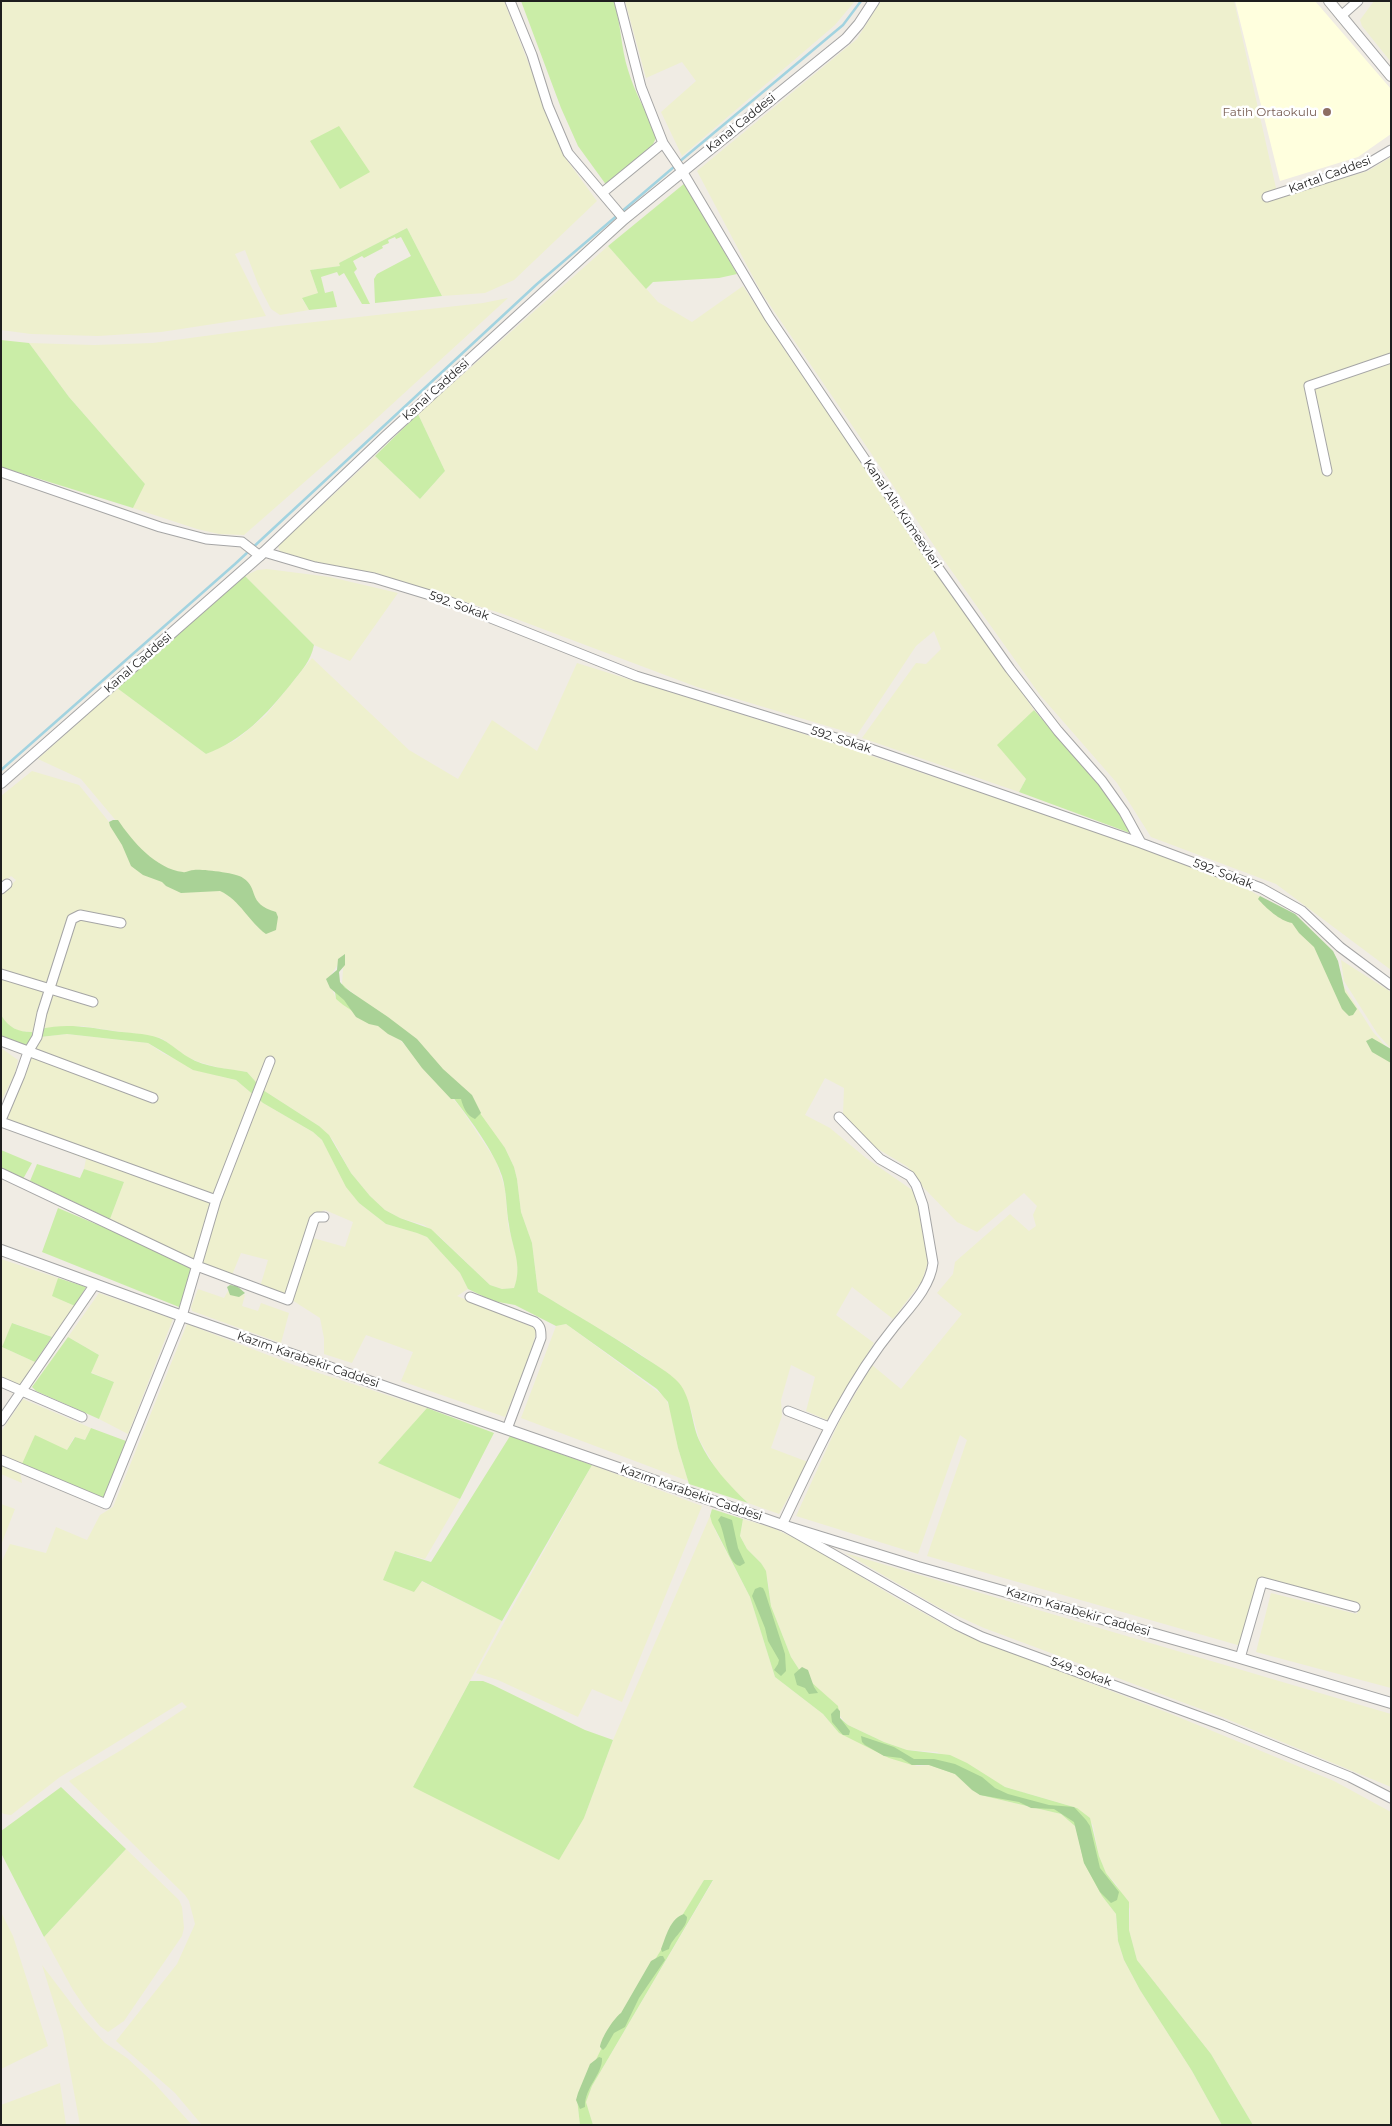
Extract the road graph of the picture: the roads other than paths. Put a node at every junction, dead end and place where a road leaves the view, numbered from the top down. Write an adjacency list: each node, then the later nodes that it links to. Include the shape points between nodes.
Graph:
1 (510, 1): 11 (street, via 563,142 575,162)
2 (619, 1): 8 (street, Kanal Altı Kümeevleri, via 641,87)
3 (874, 1): 10 (street, Kanal Caddesi, via 846,39)
4 (1329, 1): 6 (street)
5 (1358, 1): 6 (street)
6 (1341, 16): 7 (street)
7 (1391, 76)
8 (663, 143): 10 (street, Kanal Altı Kümeevleri); 11 (street)
9 (1391, 150): 12 (street, Kartal Caddesi, via 1364,166)
10 (682, 171): 13 (street, Kanal Caddesi); 19 (street, Kanal Altı Kümeevleri, via 769,317 932,559 1010,669 1102,781)
11 (604, 195): 13 (street)
12 (1267, 197)
13 (624, 219): 17 (street, Kanal Caddesi)
14 (1391, 358): 15 (street, via 1309,386)
15 (1327, 471)
16 (1, 472): 17 (street, via 160,527 206,539 238,541)
17 (260, 553): 18 (street, Kanal Caddesi); 19 (street, 592. Sokak, via 374,578 443,599 636,676 864,747)
18 (1, 783)
19 (1141, 843): 22 (street, 592. Sokak, via 1261,888 1302,911 1340,947)
20 (121, 923): 23 (street, via 80,915 74,917)
21 (1, 974): 23 (street)
22 (1391, 985)
23 (49, 988): 24 (street); 26 (street, via 37,1037)
24 (93, 1002)
25 (1, 1041): 26 (street)
26 (28, 1052): 28 (street); 30 (street)
27 (270, 1061): 32 (street)
28 (152, 1098)
29 (839, 1117): 44 (street, via 880,1159 910,1176 916,1185 923,1205 933,1263 930,1278 872,1357)
30 (1, 1121): 32 (street)
31 (1, 1173): 35 (street)
32 (216, 1200): 35 (street)
33 (324, 1217): 35 (street, via 314,1220 288,1300)
34 (1, 1250): 36 (street, Kazım Karabekir Caddesi)
35 (196, 1266): 38 (street)
36 (94, 1284): 38 (street, Kazım Karabekir Caddesi); 40 (street)
37 (470, 1297): 45 (street, via 535,1322 541,1332)
38 (182, 1316): 45 (street, Kazım Karabekir Caddesi); 46 (street, via 106,1504)
39 (1, 1382): 40 (street)
40 (22, 1391): 42 (street); 43 (street)
41 (788, 1411): 44 (street)
42 (82, 1417)
43 (1, 1421)
44 (829, 1427): 47 (street)
45 (507, 1429): 47 (street, Kazım Karabekir Caddesi)
46 (1, 1460)
47 (782, 1524): 49 (street, Kazım Karabekir Caddesi, via 918,1567); 51 (street, 549. Sokak, via 974,1633 1222,1724 1350,1777)
48 (1355, 1607): 49 (street, via 1262,1582)
49 (1240, 1658): 50 (street, Kazım Karabekir Caddesi)
50 (1391, 1703)
51 (1391, 1798)

